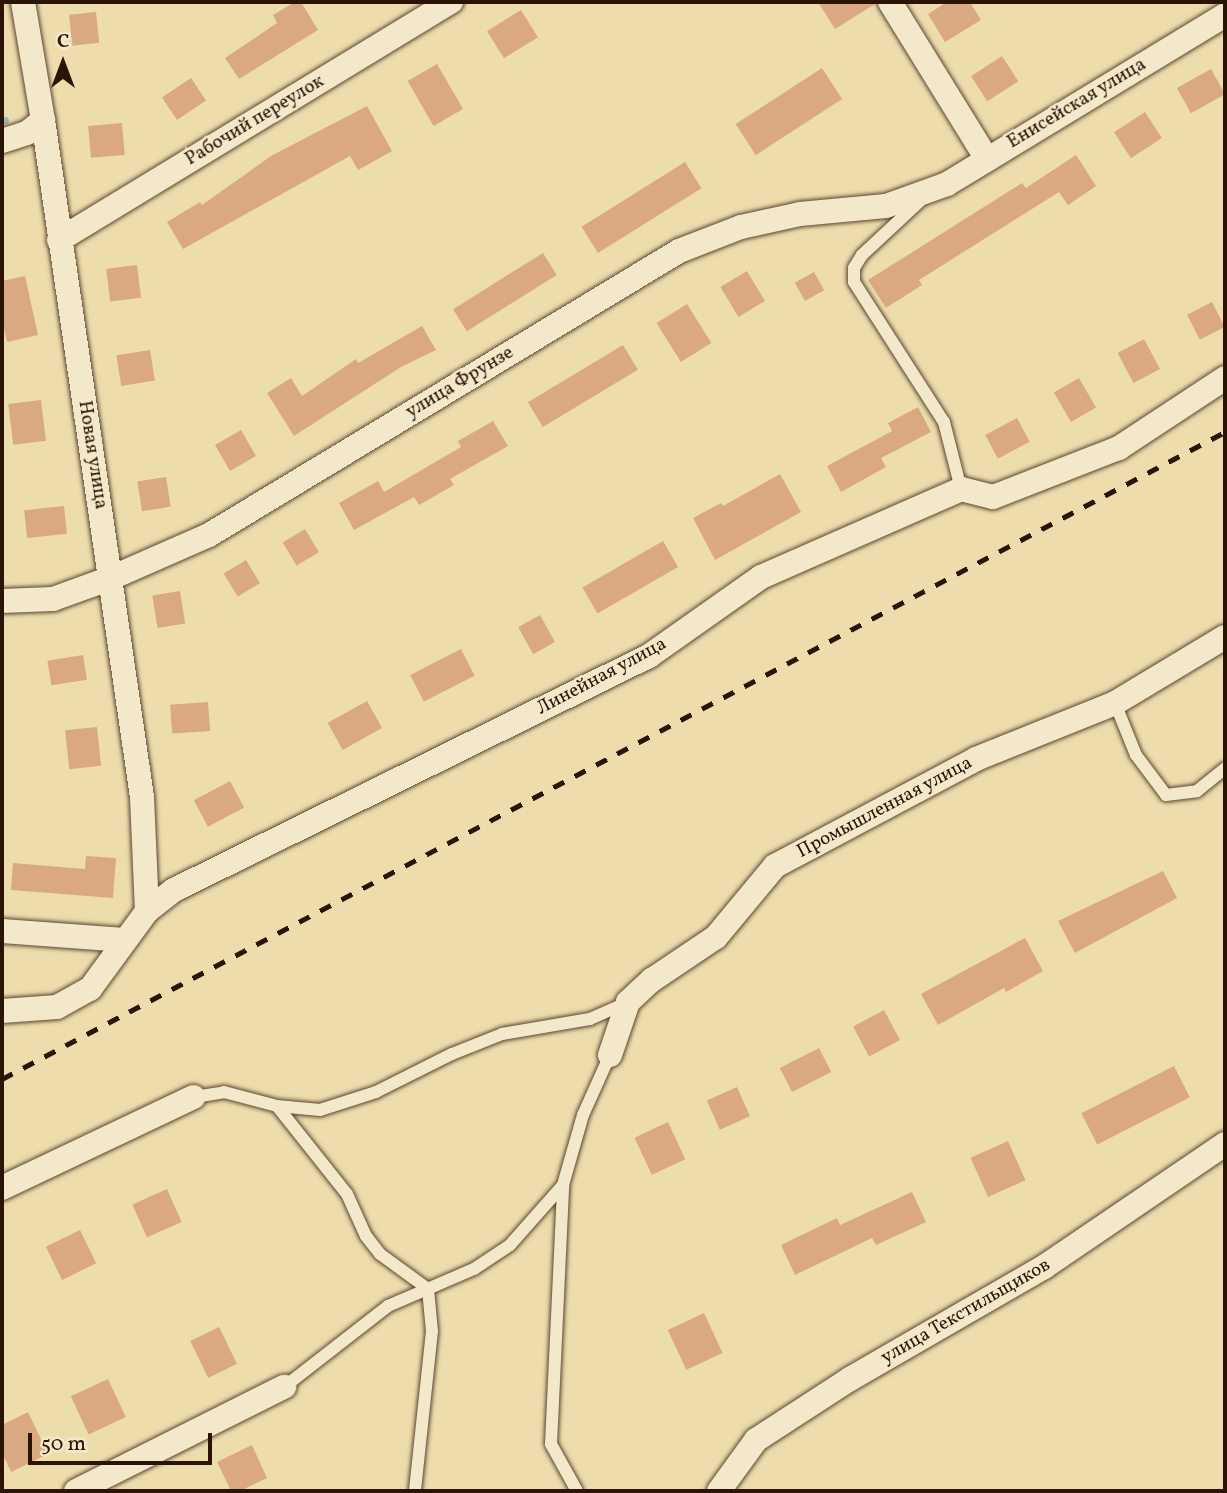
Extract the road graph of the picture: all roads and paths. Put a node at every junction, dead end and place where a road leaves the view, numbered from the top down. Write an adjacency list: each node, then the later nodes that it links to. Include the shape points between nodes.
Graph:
1 (23, 2): 5 (street, Новая улица)
2 (451, 2): 9 (street, Рабочий переулок)
3 (890, 2): 7 (street)
4 (1225, 15): 7 (street, Енисейская улица)
5 (43, 120): 6 (street, via 27,133); 9 (street, Новая улица)
6 (2, 141)
7 (987, 159): 8 (street, Енисейская улица)
8 (929, 192): 11 (lane, via 862,255 854,268 854,282 944,422); 12 (street, улица Фрунзе, via 886,205 800,214 741,227 679,251 209,535)
9 (59, 240): 12 (street, Новая улица)
10 (1225, 378): 11 (street, via 1119,448 993,497)
11 (961, 489): 17 (street, Линейная улица, via 761,577 649,656 174,890)
12 (110, 578): 13 (street, улица Фрунзе, via 53,599); 17 (street, Новая улица, via 142,797)
13 (2, 601)
14 (1225, 636): 15 (street, Промышленная улица)
15 (1115, 703): 16 (lane, via 1136,755 1166,796 1197,791); 20 (street, Промышленная улица, via 976,760 775,866 716,937)
16 (1225, 768)
17 (147, 911): 19 (street, Линейная улица)
18 (2, 931): 19 (street)
19 (125, 940): 21 (street, Линейная улица, via 90,989 57,1007)
20 (628, 1002): 22 (street, Промышленная улица); 24 (lane, via 590,1019 502,1034 376,1092 320,1110)
21 (2, 1011)
22 (610, 1055): 26 (lane, via 583,1115)
23 (194, 1097): 24 (lane, via 224,1092); 27 (street)
24 (277, 1106): 28 (lane, via 347,1194 366,1236 380,1254)
25 (1225, 1144): 33 (street, улица Текстильщиков, via 1044,1267 850,1379 757,1440)
26 (563, 1185): 28 (lane, via 510,1245 474,1269); 32 (lane, via 551,1444)
27 (2, 1188)
28 (428, 1289): 29 (lane, via 388,1306); 31 (lane, via 432,1331)
29 (284, 1387): 30 (street)
30 (76, 1491)
31 (415, 1491)
32 (577, 1491)
33 (719, 1491)

